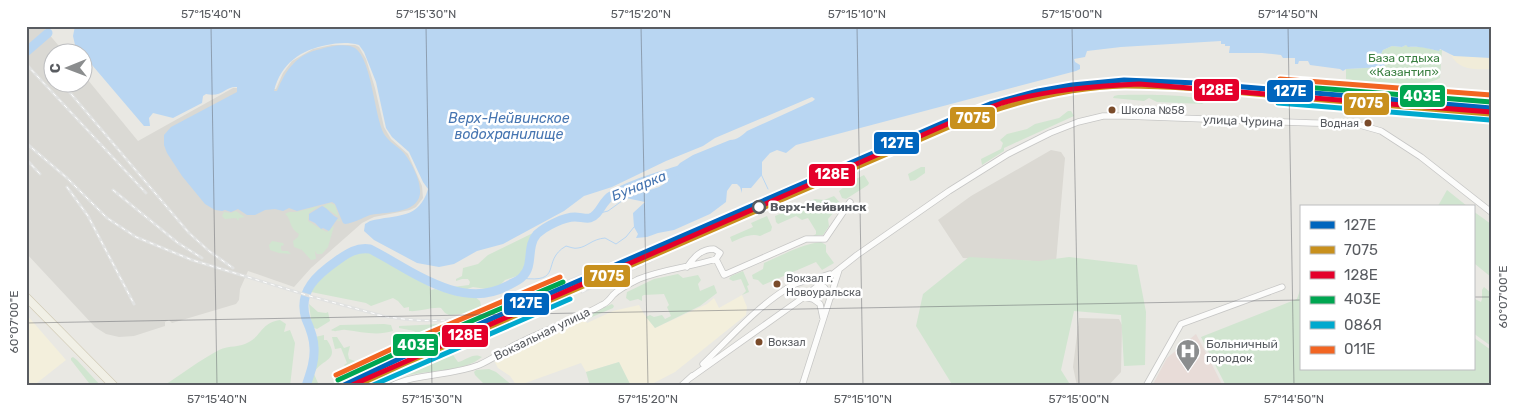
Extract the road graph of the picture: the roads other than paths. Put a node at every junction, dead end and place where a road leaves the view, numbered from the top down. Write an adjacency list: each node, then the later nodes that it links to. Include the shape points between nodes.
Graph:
1 (850, 202): 3 (street, via 825,238 806,239 724,275)
2 (1491, 212): 5 (street, улица Чурина, via 1421,157 1380,131 1364,125 1103,116 1021,146 949,191)
3 (716, 259): 4 (street, Вокзальная улица); 4 (street, via 720,255 718,251 708,249)
4 (687, 267): 17 (street, Вокзальная улица, via 636,281 604,304 520,342 482,364)
5 (839, 270): 6 (street); 7 (street, улица Чурина); 11 (street)
6 (808, 281): 7 (street); 13 (street, via 795,284 778,296)
7 (820, 284): 10 (street, улица Чурина); 11 (street)
8 (1282, 287): 20 (street, via 1181,324)
9 (26, 297): 16 (main road)
10 (804, 297): 12 (street, via 820,304); 14 (street, улица Чурина)
11 (831, 297): 12 (street)
12 (824, 323): 19 (street)
13 (725, 343): 14 (street, via 724,348); 15 (street)
14 (728, 349): 15 (street, улица Чурина)
15 (690, 378): 18 (street)
16 (114, 386)
17 (390, 386)
18 (681, 386)
19 (802, 386)
20 (1146, 386)

